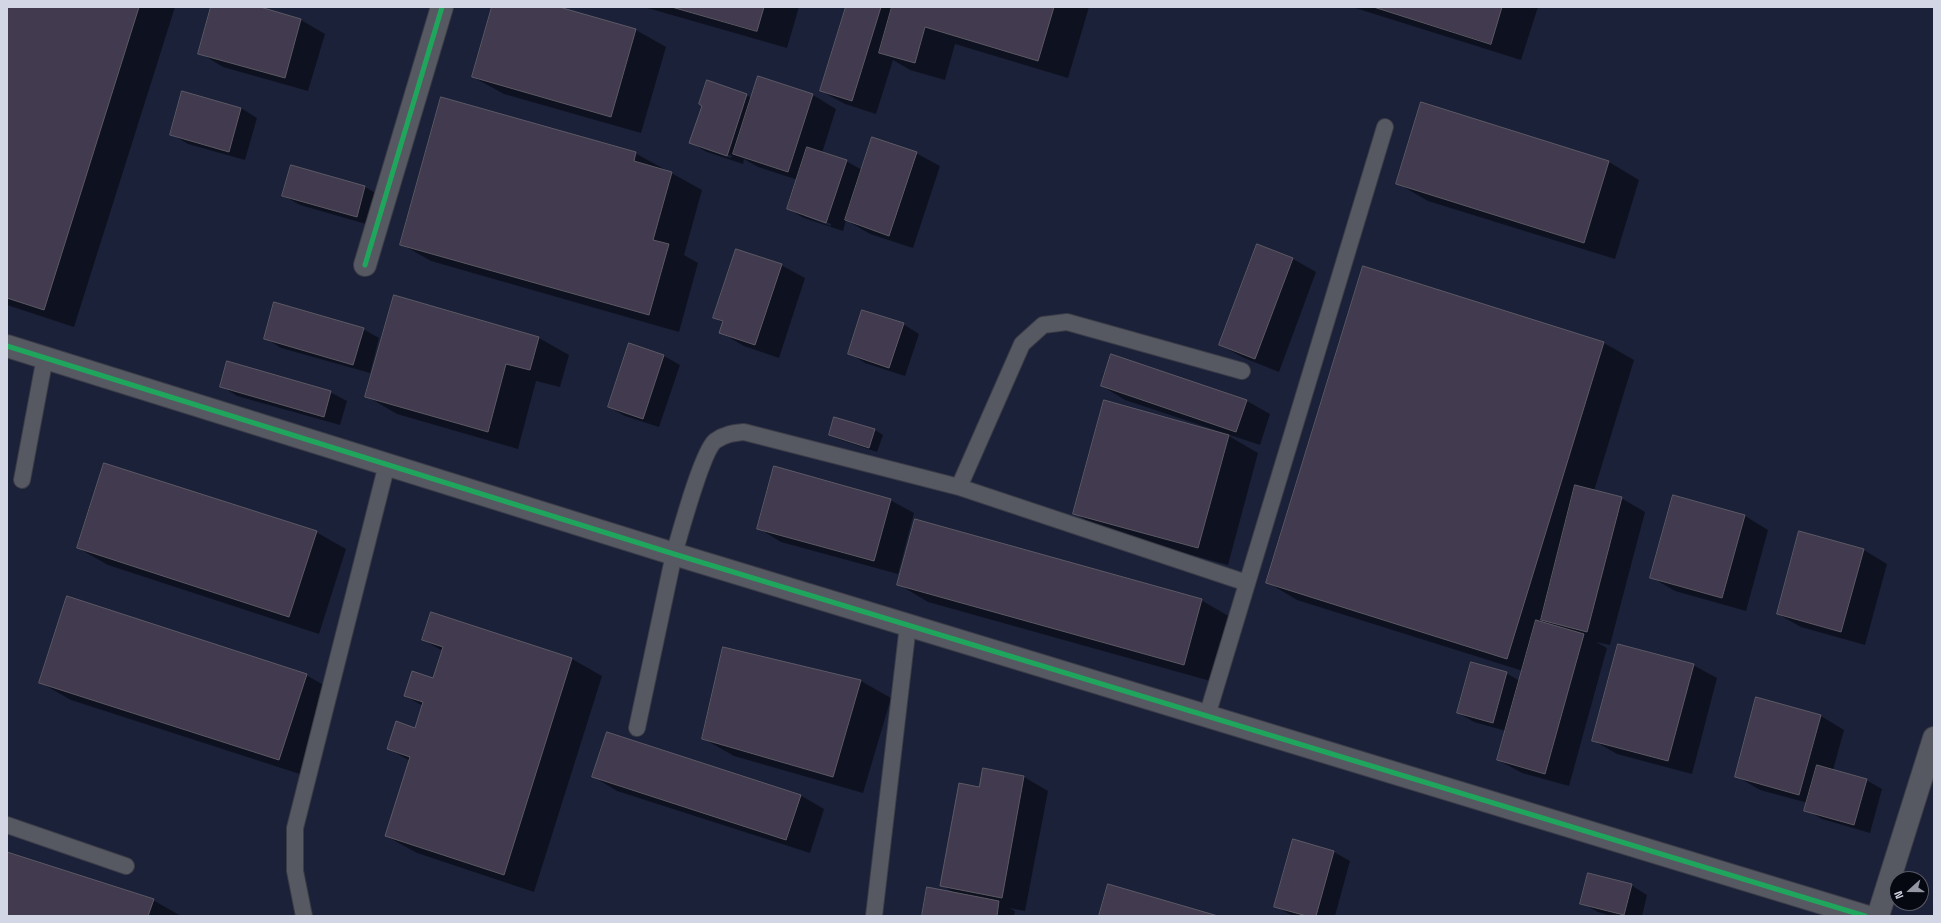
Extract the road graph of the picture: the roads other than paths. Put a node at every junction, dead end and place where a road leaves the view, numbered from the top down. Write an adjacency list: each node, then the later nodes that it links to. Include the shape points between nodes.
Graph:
1 (442, 7): 3 (street)
2 (1385, 126): 11 (lane)
3 (365, 265)
4 (7, 346): 5 (street)
5 (45, 357): 7 (street); 8 (lane)
6 (1242, 371): 9 (lane, via 1067,322 1043,325 1022,344)
7 (387, 464): 10 (street); 18 (lane, via 294,828 295,871)
8 (22, 480)
9 (959, 487): 10 (lane, via 744,432 728,433 714,442 706,454); 11 (lane)
10 (674, 554): 12 (street); 14 (lane)
11 (1247, 583): 13 (lane)
12 (908, 625): 13 (street); 19 (lane)
13 (1207, 716): 20 (street)
14 (637, 728)
15 (1934, 738): 21 (street)
16 (7, 825): 17 (lane)
17 (126, 866)
18 (304, 916)
19 (874, 916)
20 (1865, 916)
21 (1878, 916)

